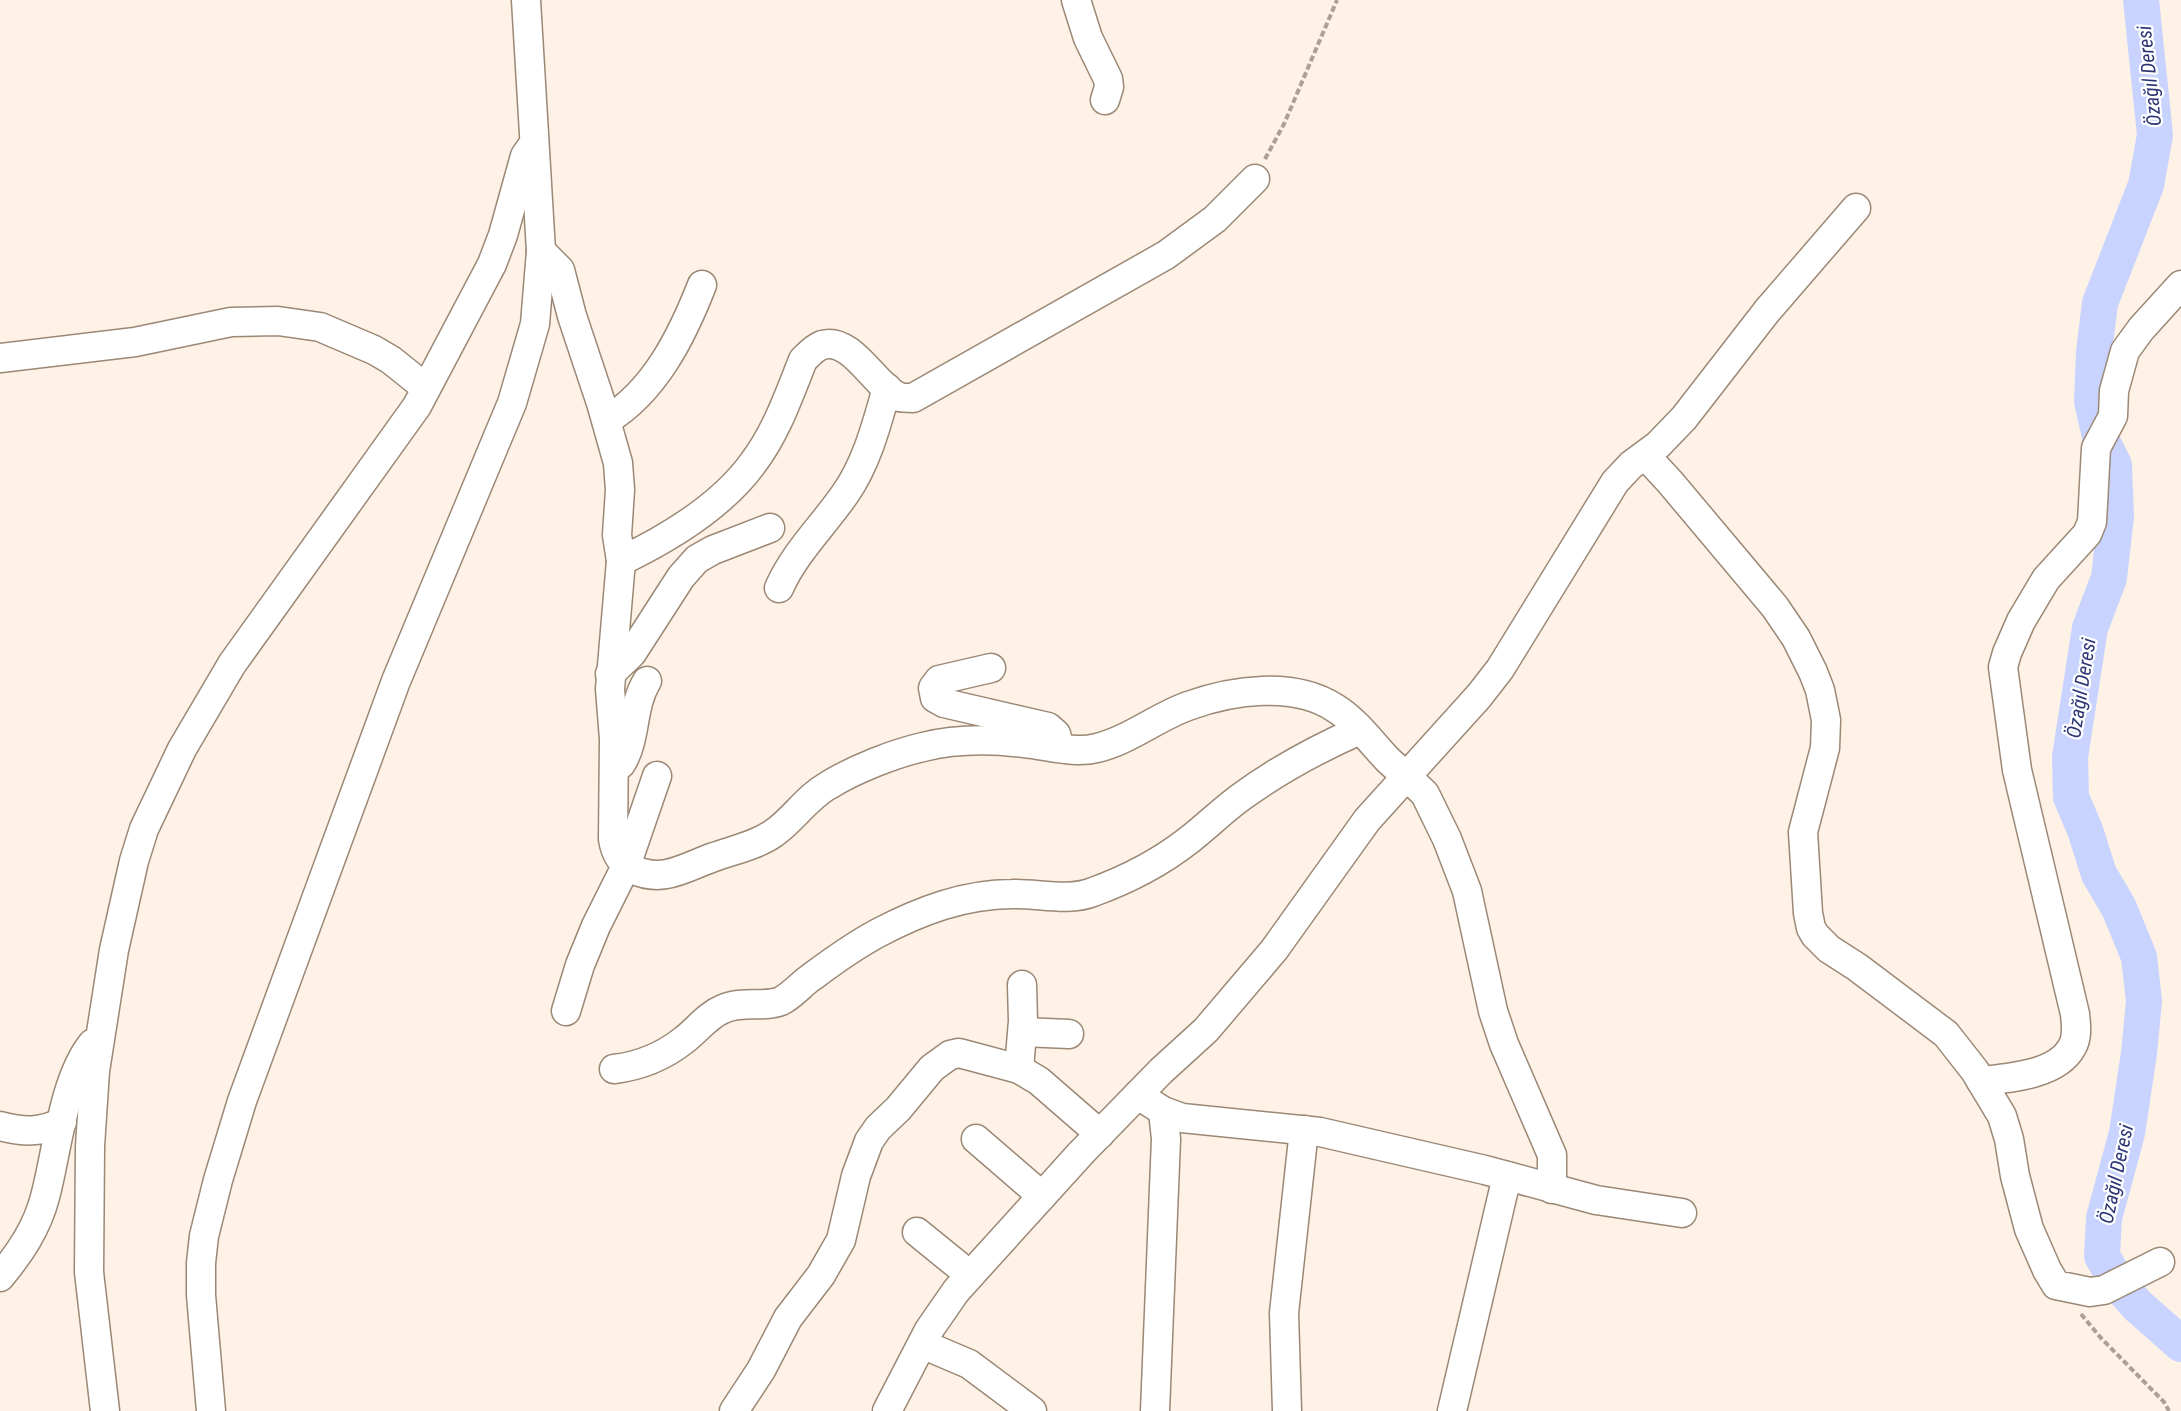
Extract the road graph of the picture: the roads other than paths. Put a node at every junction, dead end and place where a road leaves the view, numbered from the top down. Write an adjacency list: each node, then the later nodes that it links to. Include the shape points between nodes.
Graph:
1 (526, 0): 4 (street)
2 (1076, 0): 3 (street, via 1088,38 1108,79)
3 (1105, 100)
4 (536, 141): 7 (street); 11 (street, via 525,156 492,264)
5 (1255, 178): 12 (street, via 1215,219 1166,255 1043,325 913,398 901,398)
6 (1856, 208): 14 (street, via 1767,311 1684,418)
7 (541, 251): 13 (street, via 560,270); 52 (street, via 535,324 512,403 396,681 242,1101 218,1180 201,1263)
8 (702, 285): 13 (street, via 678,339 658,371 640,394)
9 (2181, 285): 34 (street, via 2125,351 2114,391 2113,416 2096,448 2092,522 2087,534 2046,579 2022,621 2003,668 2017,770 2075,1014 2073,1045 2052,1065 2024,1076)
10 (0, 358): 11 (street, via 135,342 231,322 278,321 320,327 374,350)
11 (426, 388): 30 (street, via 402,428 242,650 182,749 144,829 134,861)
12 (886, 388): 16 (street, via 843,348 822,345 812,351 803,360 752,465 688,524); 17 (street, via 869,444 851,485 795,559)
13 (607, 420): 16 (street, via 618,463 617,535)
14 (1645, 455): 25 (street, via 1615,482 1500,669); 34 (street, via 1775,607 1817,681 1826,720 1825,748 1803,832 1808,920 1815,935 1946,1034)
15 (770, 528): 19 (street, via 697,559 632,653)
16 (621, 561): 19 (street)
17 (779, 588)
18 (991, 668): 22 (street, via 939,680 933,688 935,698 1048,728 1056,734)
19 (610, 674): 23 (street)
20 (647, 681): 23 (street, via 639,694 625,759)
21 (1360, 730): 22 (street, via 1346,715 1314,697 1259,692 1187,706 1095,749); 25 (street); 32 (street, via 1261,783 1174,851 1115,883 1074,896 1011,894 947,903 877,933 780,1002 722,1009 662,1053 634,1066)
22 (1058, 747): 26 (street, via 980,740 923,747 828,785 773,834 755,843 665,875 651,876)
23 (615, 775): 26 (street, via 613,839)
24 (657, 776): 26 (street)
25 (1407, 776): 35 (street, via 1367,820 1242,989 1206,1030); 43 (street, via 1433,808 1467,891 1493,1011 1552,1155)
26 (626, 866): 28 (street, via 596,926)
27 (1022, 985): 29 (street)
28 (566, 1011)
29 (1023, 1032): 31 (street); 33 (street)
30 (100, 1033): 37 (street, via 71,1085); 51 (street, via 90,1146 88,1236)
31 (1069, 1034)
32 (614, 1069)
33 (1019, 1069): 40 (street, via 1039,1081); 53 (street, via 959,1053 950,1055 932,1068 878,1128 861,1158 841,1240 821,1275 788,1318)
34 (1981, 1081): 47 (street, via 2002,1116 2030,1229 2056,1285 2090,1292 2104,1290)
35 (1138, 1095): 36 (street); 40 (street)
36 (1163, 1111): 39 (street, via 1182,1118); 56 (street, via 1166,1140)
37 (62, 1122): 38 (street, via 36,1132); 49 (street, via 35,1224 18,1256)
38 (0, 1126)
39 (1304, 1130): 42 (street); 57 (street, via 1284,1313)
40 (1100, 1134): 44 (street)
41 (976, 1138): 44 (street)
42 (1506, 1176): 43 (street); 58 (street)
43 (1552, 1189): 45 (street)
44 (1042, 1196): 48 (street)
45 (1682, 1213)
46 (917, 1232): 48 (street)
47 (2160, 1262)
48 (970, 1275): 50 (street)
49 (0, 1277)
50 (922, 1344): 54 (street); 55 (street, via 969,1364)
51 (105, 1411)
52 (211, 1411)
53 (735, 1411)
54 (887, 1411)
55 (1032, 1411)
56 (1155, 1411)
57 (1287, 1411)
58 (1452, 1411)

